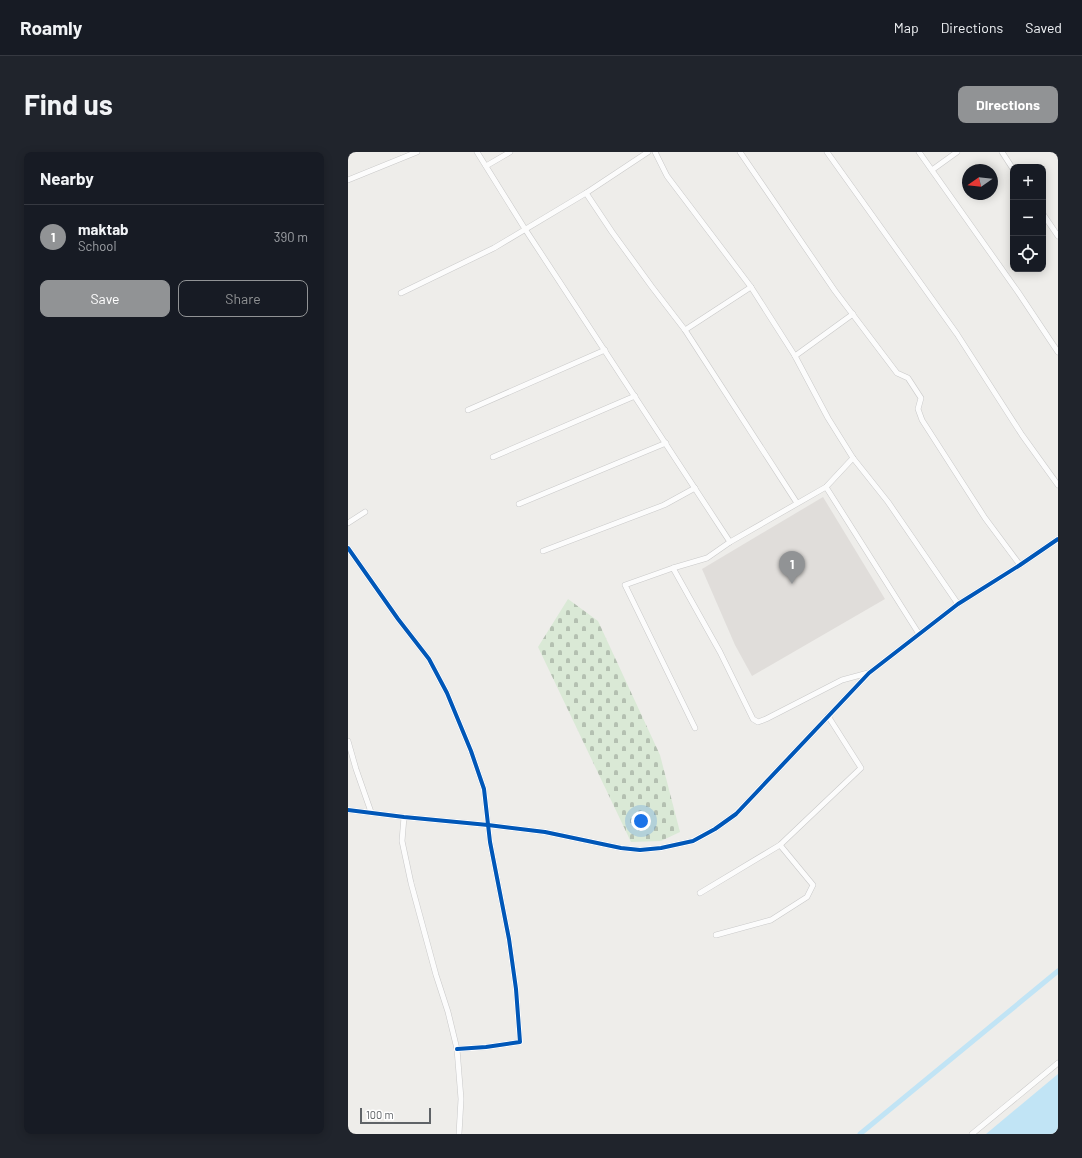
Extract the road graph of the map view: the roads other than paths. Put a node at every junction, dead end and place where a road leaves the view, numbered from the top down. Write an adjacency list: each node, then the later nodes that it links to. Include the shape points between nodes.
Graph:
1 (416, 152): 14 (street)
2 (477, 152): 12 (street)
3 (510, 152): 12 (street)
4 (648, 152): 15 (street)
5 (655, 152): 19 (street, via 667,176)
6 (740, 152): 21 (street)
7 (827, 152): 31 (street, via 957,334 1022,435)
8 (919, 152): 13 (street)
9 (957, 152): 13 (street)
10 (1002, 152): 11 (street)
11 (1010, 164)
12 (486, 166): 17 (street)
13 (932, 170): 24 (street)
14 (348, 180)
15 (586, 193): 17 (street); 22 (street)
16 (1046, 218): 18 (street)
17 (525, 229): 20 (street, via 494,248); 23 (street)
18 (1058, 236)
19 (751, 287): 22 (street); 25 (street)
20 (401, 293)
21 (853, 314): 25 (street); 42 (street, via 897,373 908,378 921,398 918,409 922,420)
22 (685, 330): 34 (street)
23 (605, 350): 26 (street); 27 (street)
24 (1058, 352)
25 (795, 356): 30 (street)
26 (635, 396): 28 (street); 29 (street)
27 (468, 410)
28 (666, 443): 33 (street); 35 (street)
29 (493, 457)
30 (853, 458): 32 (street); 44 (street, via 888,502)
31 (1058, 485)
32 (826, 487): 34 (street); 45 (street)
33 (695, 488): 39 (street); 41 (street, via 664,505)
34 (797, 503): 39 (street)
35 (519, 504)
36 (365, 512): 37 (street)
37 (348, 523)
38 (1058, 539): 42 (street)
39 (730, 542): 43 (street, via 707,558)
40 (348, 548): 53 (street, via 430,659 471,751 484,789)
41 (543, 551)
42 (1020, 565): 44 (street)
43 (673, 568): 46 (street, via 720,652 752,720 758,722 766,719 842,680); 48 (street, via 625,584)
44 (958, 604): 45 (street)
45 (919, 634): 46 (street)
46 (869, 673): 47 (street)
47 (828, 716): 53 (street, via 736,814 716,829 693,841 640,850 545,832); 54 (street, via 861,768)
48 (695, 728)
49 (348, 741): 51 (street)
50 (348, 810): 51 (street)
51 (371, 812): 52 (street)
52 (404, 818): 53 (street); 57 (street, via 402,841 411,883)
53 (488, 825): 57 (street, via 509,939 520,1042)
54 (780, 845): 55 (street); 56 (street, via 813,885 807,897 771,920)
55 (700, 894)
56 (716, 935)
57 (457, 1049): 59 (street, via 461,1099)
58 (1058, 1063): 60 (street)
59 (459, 1134)
60 (972, 1134)

